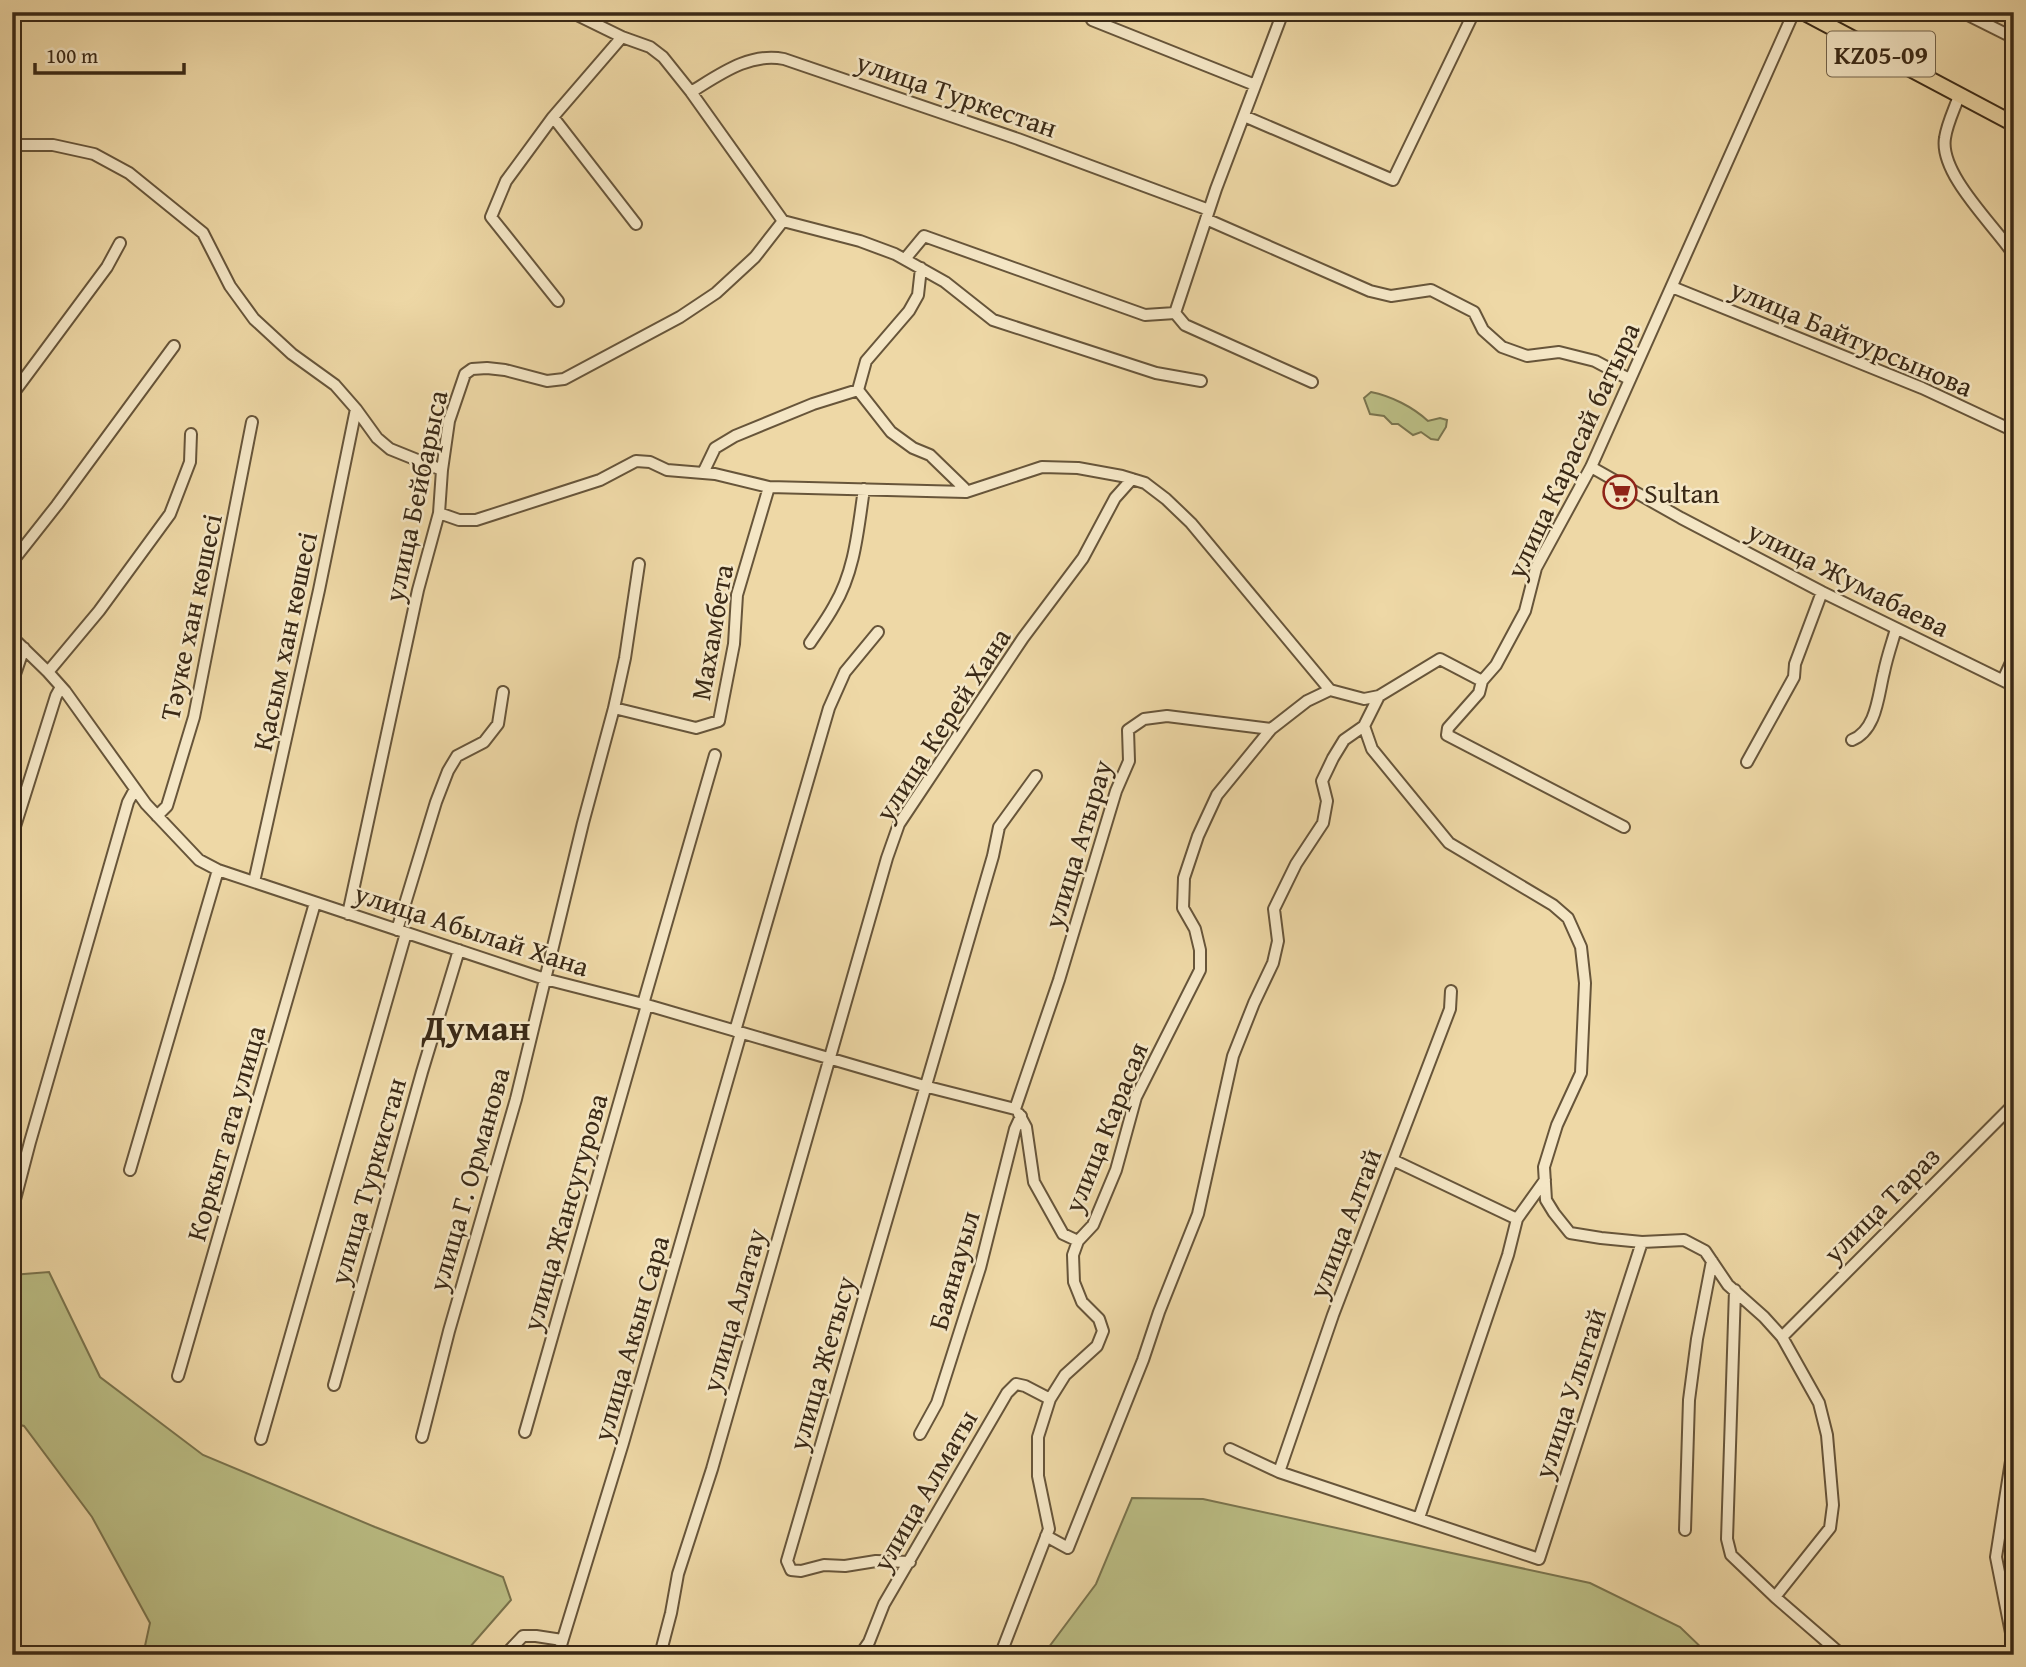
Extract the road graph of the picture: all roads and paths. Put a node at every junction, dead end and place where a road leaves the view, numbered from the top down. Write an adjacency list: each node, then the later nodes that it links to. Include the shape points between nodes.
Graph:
1 (571, 12): 8 (street)
2 (1283, 12): 10 (street)
3 (1474, 12): 13 (street, via 1393,180)
4 (1794, 12): 24 (street, улица Карасай батыра)
5 (1803, 12): 12 (main road, KZ05-09)
6 (1962, 12): 9 (street)
7 (1092, 20): 10 (street)
8 (622, 37): 11 (street, via 663,57); 14 (street)
9 (2014, 38)
10 (1255, 85): 13 (street)
11 (691, 92): 17 (street, улица Туркестан, via 728,69 758,58 784,59 1017,139); 18 (street)
12 (1959, 96): 15 (main road, KZ05-09); 21 (street, via 1945,139 1945,155 1969,199)
13 (1244, 116): 17 (street)
14 (553, 117): 19 (street); 25 (street, via 506,181 491,217)
15 (2014, 124)
16 (12, 145): 33 (street, via 52,145 94,154 129,173 204,233 230,286 254,319 335,385)
17 (1208, 214): 26 (street); 28 (street, улица Туркестан, via 1370,291 1391,296 1432,290 1474,312 1483,330 1502,347 1527,356 1559,352 1595,361)
18 (783, 221): 22 (street, via 860,241); 38 (street, улица Бейбарыса, via 755,257 716,293 564,379 547,381 505,370 471,369 465,374 449,421)
19 (636, 224)
20 (120, 243): 32 (street)
21 (2014, 255)
22 (905, 259): 23 (street); 26 (street, via 923,236 1144,316)
23 (921, 268): 29 (street, via 993,320 1156,373); 31 (street, via 918,295 866,361)
24 (1672, 287): 28 (street, улица Карасай батыра); 35 (street, улица Байтурсынова, via 1922,388)
25 (558, 302)
26 (1175, 313): 30 (street, via 1185,325)
27 (174, 346): 45 (street)
28 (1629, 379): 37 (street, улица Карасай батыра)
29 (1201, 381)
30 (1312, 382)
31 (858, 390): 39 (street, via 735,436 715,448); 43 (street, via 891,432 930,455)
32 (12, 395)
33 (356, 409): 38 (street, via 390,449); 74 (street, Қасым хан көшесі)
34 (252, 422): 70 (street, Тәуке хан көшесі, via 194,717 167,806)
35 (2014, 431)
36 (191, 434): 54 (street, via 190,462 170,514)
37 (1591, 467): 47 (street, улица Жумабаева); 55 (street, улица Карасай батыра, via 1536,568 1525,611 1496,665)
38 (442, 470): 44 (street, улица Бейбарыса)
39 (703, 473): 41 (street); 44 (street, via 636,461 600,480 476,520)
40 (1132, 479): 43 (street, via 1078,468 1042,467); 59 (street, via 1145,483 1191,523); 83 (street, улица Керей Хана, via 1115,498 1083,558 899,824)
41 (769, 487): 42 (street); 62 (street, Махамбета, via 737,594 734,644 719,721 696,728)
42 (864, 489): 43 (street); 51 (street, via 848,576)
43 (966, 492)
44 (439, 513): 76 (street, улица Бейбарыса)
45 (12, 562)
46 (639, 564): 62 (street, улица Г. Орманова)
47 (1822, 592): 48 (street, улица Жумабаева); 67 (street, via 1794,677)
48 (1896, 629): 57 (street, улица Жумабаева); 65 (street, via 1870,725)
49 (878, 632): 82 (street, улица Акын Сара, via 845,672 829,708)
50 (12, 637): 52 (street, улица Абылай Хана)
51 (810, 643)
52 (24, 649): 54 (street, улица Абылай Хана); 56 (street)
53 (2014, 656): 57 (street)
54 (48, 672): 58 (street, улица Абылай Хана)
55 (1482, 681): 61 (street, via 1440,659); 71 (street, улица Карасай батыра, via 1479,693 1447,735)
56 (12, 683)
57 (2008, 683)
58 (61, 687): 69 (street, улица Абылай Хана); 72 (street)
59 (1330, 690): 61 (street, via 1364,699); 64 (street, via 1307,701)
60 (503, 692): 77 (street, via 498,724 484,742 457,756 448,771)
61 (1379, 696): 63 (street)
62 (614, 708): 79 (street, улица Г. Орманова)
63 (1364, 726): 89 (street, via 1372,749 1449,843 1553,905 1568,918 1581,947 1585,983 1581,1073 1557,1125 1544,1167); 109 (street, via 1344,740 1322,780 1327,801 1323,823 1274,909 1278,941 1273,963 1233,1056 1198,1214 1138,1373 1068,1548)
64 (1271, 729): 86 (street, улица Атырау, via 1167,716 1144,719 1128,730 1129,761 1115,791); 92 (street, улица Карасая, via 1217,795 1198,836 1184,878 1183,908 1195,929 1200,970 1136,1097 1116,1170 1093,1225)
65 (1852, 740)
66 (715, 755): 81 (street, улица Жансугурова)
67 (1747, 762)
68 (1036, 776): 84 (street, via 999,827)
69 (135, 789): 70 (street, улица Абылай Хана); 90 (street)
70 (158, 816): 73 (street, улица Абылай Хана, via 199,860)
71 (1624, 827)
72 (12, 836)
73 (218, 870): 74 (street, улица Абылай Хана); 88 (street)
74 (254, 882): 75 (street, улица Абылай Хана)
75 (315, 903): 76 (street, улица Абылай Хана); 97 (street, Коркыт ата улица)
76 (348, 914): 77 (street, улица Абылай Хана)
77 (401, 932): 78 (street, улица Абылай Хана); 103 (street)
78 (459, 950): 79 (street, улица Абылай Хана); 98 (street, улица Туркистан)
79 (545, 979): 81 (street, улица Абылай Хана); 102 (street, улица Г. Орманова)
80 (1451, 991): 87 (street, улица Алтай, via 1450,1009)
81 (645, 1005): 82 (street, улица Абылай Хана); 100 (street, улица Жансугурова)
82 (738, 1032): 83 (street, улица Абылай Хана); 112 (street, улица Акын Сара, via 623,1443)
83 (829, 1058): 84 (street, улица Абылай Хана); 114 (street, улица Алатау, via 678,1574)
84 (924, 1086): 86 (street, улица Абылай Хана); 110 (street, улица Жетысу, via 787,1561 791,1570 801,1571 824,1565)
85 (2014, 1104): 96 (street, улица Тараз)
86 (1018, 1113): 92 (street, via 1026,1127 1034,1182 1063,1234); 101 (street, Баянауыл, via 976,1280 937,1403)
87 (1393, 1160): 91 (street); 106 (street, улица Алтай)
88 (130, 1170)
89 (1545, 1180): 91 (street); 93 (street, via 1546,1200 1570,1233)
90 (12, 1211)
91 (1517, 1219): 107 (street)
92 (1078, 1241): 99 (street, via 1073,1255 1074,1282 1103,1331 1097,1346 1065,1375)
93 (1642, 1242): 94 (street, via 1685,1240); 107 (street, улица Улытай, via 1539,1559)
94 (1712, 1261): 95 (street); 108 (street, via 1689,1399)
95 (1735, 1290): 96 (street); 111 (street, via 1727,1539 1731,1555)
96 (1782, 1337): 111 (street, via 1819,1403 1833,1505 1830,1528)
97 (178, 1377)
98 (334, 1385)
99 (1050, 1399): 109 (street, via 1038,1437 1038,1476 1049,1529); 110 (street, улица Алматы, via 1016,1384 1007,1393)
100 (525, 1432)
101 (920, 1434)
102 (422, 1437)
103 (261, 1439)
104 (2014, 1441): 113 (street, via 1996,1557)
105 (1230, 1449): 106 (street)
106 (1279, 1472): 107 (street)
107 (1419, 1518)
108 (1685, 1530)
109 (1046, 1536): 119 (street)
110 (910, 1562): 118 (street, улица Алматы)
111 (1775, 1597): 120 (street)
112 (562, 1640): 115 (street, via 523,1636); 116 (street, улица Акын Сара)
113 (2014, 1648)
114 (661, 1652): 117 (street)
115 (505, 1655)
116 (558, 1655)
117 (676, 1655)
118 (860, 1655)
119 (998, 1655)
120 (1842, 1655)

